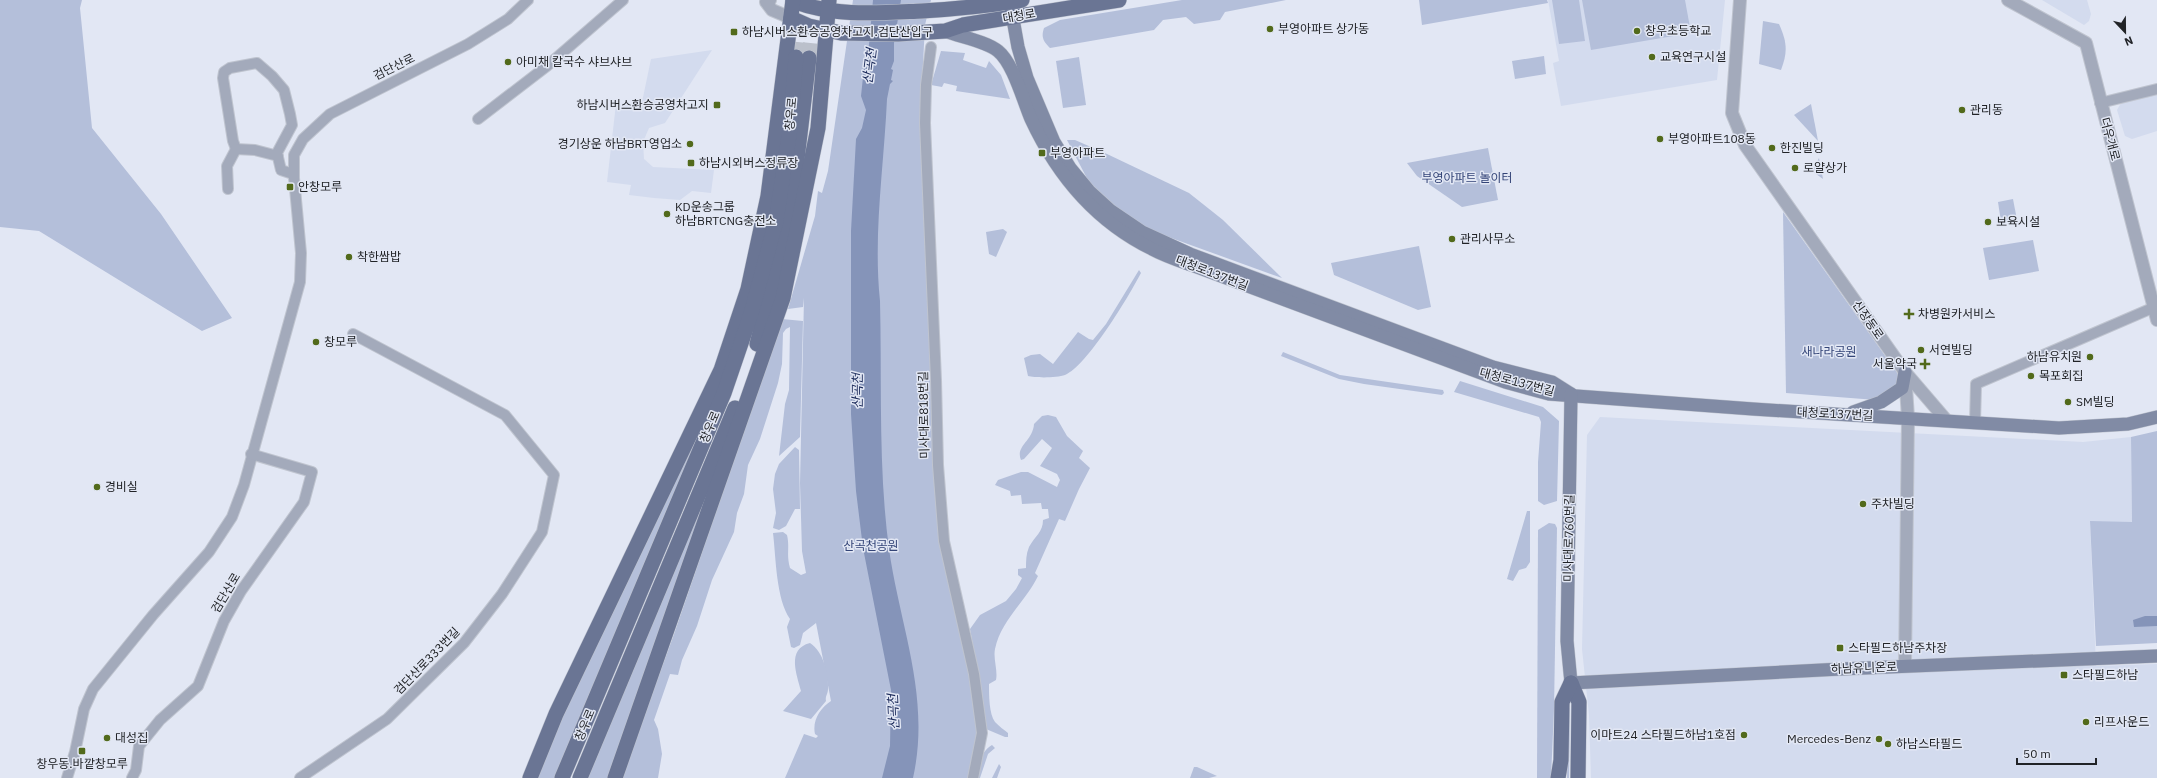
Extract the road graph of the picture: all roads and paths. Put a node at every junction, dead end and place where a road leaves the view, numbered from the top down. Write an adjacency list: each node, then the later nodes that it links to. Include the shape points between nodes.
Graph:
1 (528, 0): 20 (street, 검단산로, via 508,19 468,44 330,114 297,147)
2 (623, 0): 17 (street, via 547,66)
3 (791, 0): 9 (main road, 대청로); 10 (main road)
4 (1119, 0): 11 (main road, 대청로)
5 (1740, 0): 25 (street, 신장동로, via 1732,113 1746,145)
6 (2008, 0): 16 (street, 더우개로, via 2086,43)
7 (767, 1): 10 (street, via 772,10)
8 (1016, 1): 9 (main road, 대청로, via 979,8 853,14); 11 (main road, 대청로137번길)
9 (829, 6): 12 (main road)
10 (791, 18): 12 (main road, 대청로); 40 (main road, via 768,196 748,289 721,370 556,714)
11 (1012, 18): 13 (main road, 대청로, via 963,25); 26 (main road, 대청로137번길, via 1021,62 1054,142 1070,168 1089,191 1127,223 1190,254 1493,367 1552,382)
12 (828, 31): 13 (main road, 대청로); 43 (main road, via 818,128 783,298)
13 (945, 31): 26 (main road, 대청로137번길, via 984,43 1002,55 1035,127 1062,174 1096,212 1131,238 1153,250 1201,269 1469,369 1549,394)
14 (931, 47): 44 (street, 미사대로818번길, via 925,123 938,465 944,541 962,615 982,733)
15 (2157, 89): 16 (street)
16 (2100, 103): 22 (street, 더우개로)
17 (478, 119)
18 (236, 149): 19 (street); 19 (street, via 224,72 230,68 257,63 284,90 290,114 292,125 277,153); 21 (street, via 227,166)
19 (278, 156): 20 (street, via 282,170)
20 (293, 174): 32 (street, 검단산로, via 301,253 300,282)
21 (228, 189)
22 (2155, 307): 23 (street, 더우개로); 31 (street, via 1976,384)
23 (2157, 320)
24 (353, 334): 39 (street, 검단산로333번길, via 504,415 554,475 542,532 502,594 464,643 387,719)
25 (1905, 372): 27 (main road, via 1902,388 1881,402); 29 (street); 30 (street, 신장동로)
26 (1571, 394): 27 (main road, 대청로137번길); 35 (main road, 미사대로760번길, via 1567,641)
27 (1845, 415): 29 (main road, 대청로137번길)
28 (2157, 417): 31 (main road, via 2128,424 2059,428)
29 (1908, 418): 30 (main road); 34 (street)
30 (1947, 421): 31 (main road)
31 (1975, 422)
32 (251, 454): 37 (street, 검단산로, via 238,502 218,540 93,689 84,709); 38 (street, 검단산로, via 312,472 304,502 241,591 224,621 198,686 160,720 139,746)
33 (2157, 656): 34 (main road, 하남유니온로)
34 (1905, 666): 35 (main road, 하남유니온로)
35 (1571, 683): 36 (main road, via 1562,702); 47 (main road, via 1578,702)
36 (1561, 760): 45 (main road); 46 (main road)
37 (68, 777)
38 (132, 778)
39 (300, 778)
40 (530, 778)
41 (562, 778): 42 (main road, 창우로, via 724,393 749,320 776,221 802,58 793,193 782,247 754,354 736,406)
42 (580, 778)
43 (615, 778)
44 (973, 778)
45 (1558, 778)
46 (1562, 778)
47 (1578, 778)

